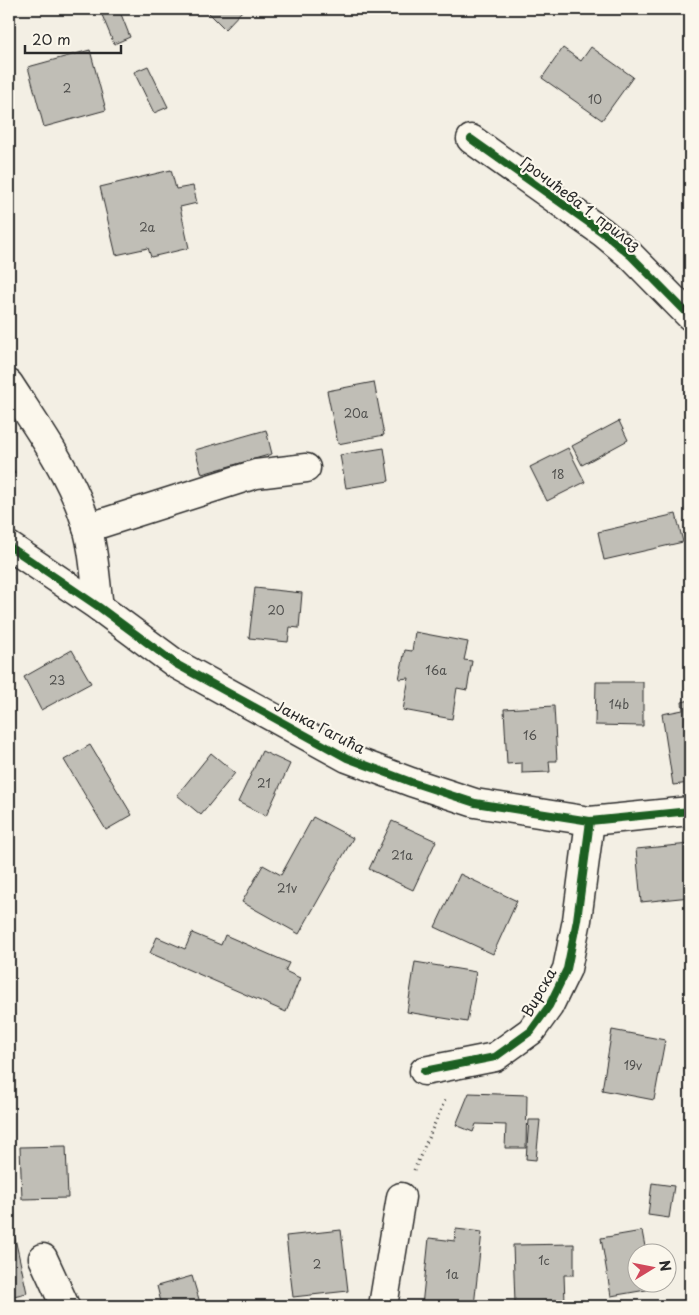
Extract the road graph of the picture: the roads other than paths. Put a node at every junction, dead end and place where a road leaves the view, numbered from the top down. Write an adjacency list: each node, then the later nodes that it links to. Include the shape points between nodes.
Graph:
1 (471, 138): 2 (street, Грочићева 1. прилаз, via 602,232 631,256)
2 (690, 316)
3 (9, 384): 5 (street, via 71,484)
4 (306, 468): 5 (street, via 256,474)
5 (87, 528): 7 (street)
6 (9, 546): 7 (street, Јанка Гагића)
7 (99, 607): 9 (street, Јанка Гагића, via 176,664 346,758 475,803)
8 (690, 811): 9 (street, Јанка Гагића)
9 (590, 821): 10 (street, Вирска, via 567,969 549,1006 531,1031 495,1057)
10 (424, 1071)
11 (401, 1197): 14 (street)
12 (43, 1258): 13 (street)
13 (65, 1306)
14 (383, 1306)

